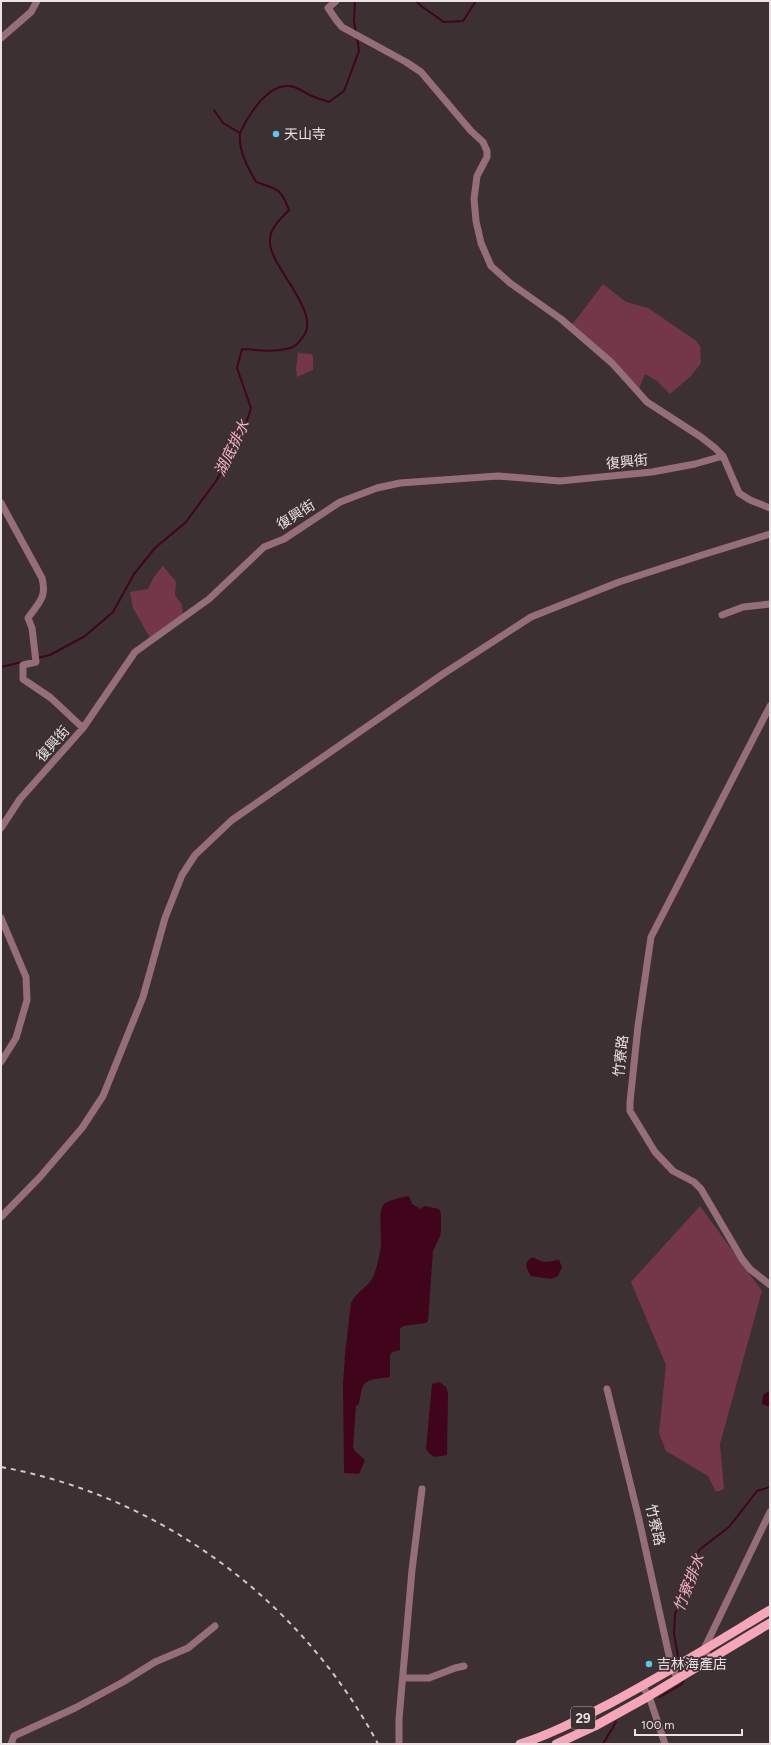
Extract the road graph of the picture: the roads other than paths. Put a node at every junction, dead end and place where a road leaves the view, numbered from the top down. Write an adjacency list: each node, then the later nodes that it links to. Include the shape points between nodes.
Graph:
1 (37, 1): 3 (street, via 31,12)
2 (336, 1): 4 (street, via 328,8 337,21 352,33 421,72 483,142 487,157 477,176 474,199 481,243 491,266 510,283 561,319 612,363 647,402 701,437)
3 (1, 38)
4 (723, 456): 6 (street, via 739,493); 11 (street, 復興街, via 652,472 560,481 498,476 400,483 377,488 340,502 284,539 264,547 209,599 136,652)
5 (1, 504): 11 (street, via 42,578 45,590 28,618 32,628 36,662 22,665 23,679 51,698)
6 (770, 508)
7 (770, 534): 15 (street, via 626,580 531,617 443,674 232,820 195,856 182,875 165,918 143,997 103,1096 82,1128)
8 (770, 604): 9 (street, via 743,607)
9 (722, 615)
10 (770, 706): 16 (street, 竹寮路, via 651,937 638,1026 630,1111 655,1152 673,1171 694,1182 701,1189 742,1259)
11 (84, 728): 12 (street, 復興街, via 20,799)
12 (1, 828)
13 (1, 918): 14 (street, via 26,977 27,1000 16,1038)
14 (1, 1062)
15 (1, 1217)
16 (770, 1285)
17 (608, 1389): 26 (street, 竹寮路)
18 (422, 1489): 27 (street, via 412,1570)
19 (770, 1512): 23 (street)
20 (770, 1610): 23 (main road, 29)
21 (770, 1623): 24 (main road, 29)
22 (215, 1626): 31 (street, via 188,1648 155,1662 75,1708 14,1736)
23 (704, 1649): 24 (street); 26 (main road, 29)
24 (710, 1660): 28 (main road, 29)
25 (464, 1666): 27 (street, via 429,1678)
26 (674, 1668): 28 (street, 竹寮路); 29 (main road, 29)
27 (404, 1678): 32 (street)
28 (678, 1678): 30 (main road, 29)
29 (642, 1686): 30 (street); 33 (main road, 29, via 570,1724)
30 (649, 1696): 34 (main road, 29); 35 (street)
31 (11, 1744)
32 (399, 1744)
33 (520, 1744)
34 (556, 1744)
35 (664, 1744)

